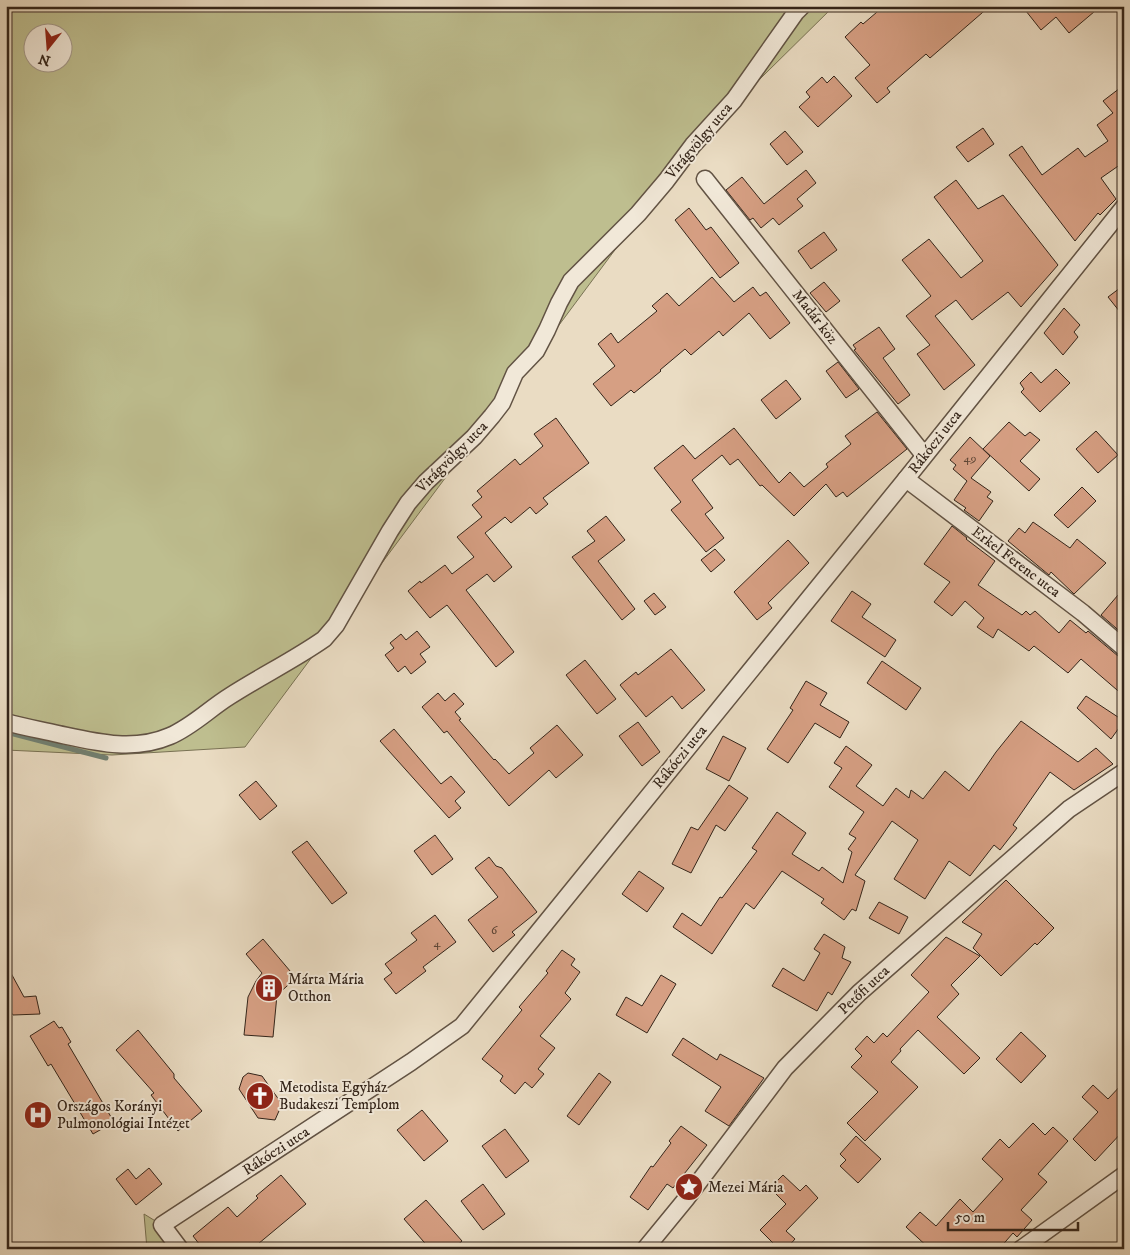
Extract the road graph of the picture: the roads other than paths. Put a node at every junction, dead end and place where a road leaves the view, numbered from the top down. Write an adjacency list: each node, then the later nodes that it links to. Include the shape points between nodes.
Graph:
1 (802, 6): 7 (street, Virágvölgy utca, via 734,100 666,181 571,281 544,337 536,351 515,373 502,403 474,437 408,503 336,625 324,639 170,737 145,744 124,746 94,742)
2 (705, 179): 4 (street, Madár köz)
3 (1124, 207): 4 (street, Rákóczi utca)
4 (924, 455): 5 (street, Rákóczi utca)
5 (906, 479): 6 (street, Erkel Ferenc utca, via 1083,613); 10 (street, Rákóczi utca, via 462,1026 162,1226)
6 (1124, 648)
7 (6, 722)
8 (1124, 772): 11 (street, Petőfi utca, via 1069,809 859,993 785,1068)
9 (1124, 1175): 12 (street)
10 (180, 1249)
11 (645, 1249)
12 (1021, 1249)

